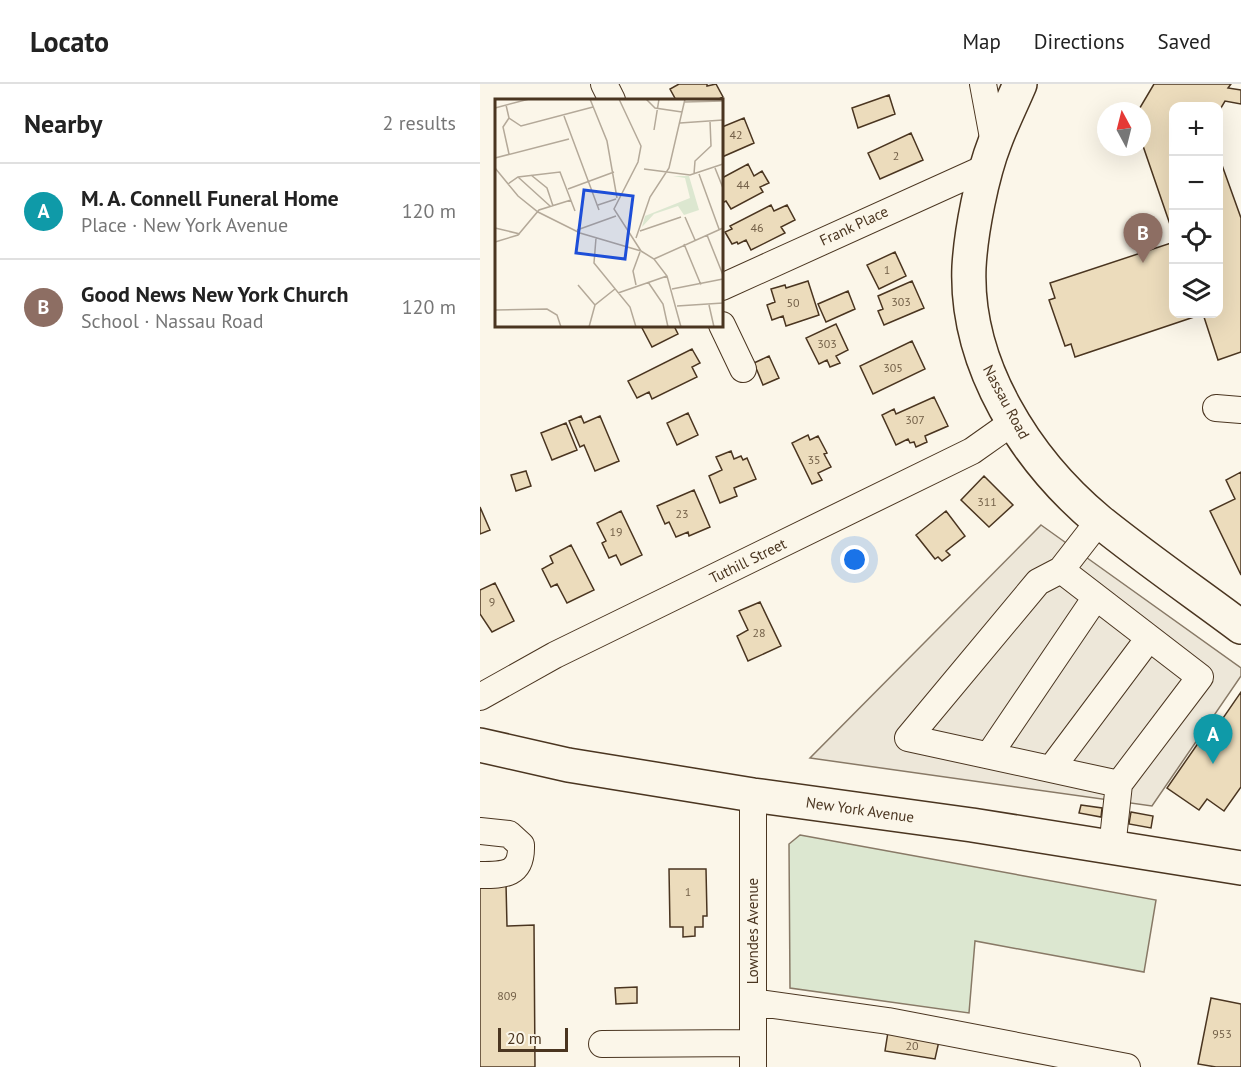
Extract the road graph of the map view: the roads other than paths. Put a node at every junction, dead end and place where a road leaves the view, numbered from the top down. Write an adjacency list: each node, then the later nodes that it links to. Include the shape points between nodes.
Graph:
1 (604, 84): 4 (street)
2 (983, 84): 5 (street, Nassau Road)
3 (1020, 84): 5 (main road)
4 (612, 99)
5 (991, 155): 6 (street, Frank Place); 9 (main road, Nassau Road, via 969,267 973,324 986,366)
6 (723, 287)
7 (723, 327): 8 (street)
8 (743, 369)
9 (1013, 422): 10 (main road, Nassau Road, via 1039,460); 15 (street, Tuthill Street, via 976,448)
10 (1099, 521): 11 (street); 13 (main road, Nassau Road)
11 (1061, 570): 12 (street); 17 (street, via 1038,582 908,738)
12 (1096, 597): 14 (street); 17 (street)
13 (1241, 627)
14 (1149, 638): 18 (street); 19 (street, via 1200,677)
15 (480, 697)
16 (480, 745): 20 (main road, New York Avenue, via 568,765)
17 (989, 755): 18 (street)
18 (1051, 769): 19 (street)
19 (1119, 784): 22 (street)
20 (753, 795): 22 (main road, New York Avenue); 25 (street, Lowndes Avenue)
21 (480, 831): 24 (street, via 509,834 521,845 522,858 515,870)
22 (1112, 848): 23 (main road, New York Avenue)
23 (1241, 868)
24 (480, 875)
25 (753, 1002): 27 (street, Lowndes Avenue); 28 (street, via 888,1021)
26 (602, 1044): 27 (street)
27 (753, 1055)
28 (1127, 1067)

